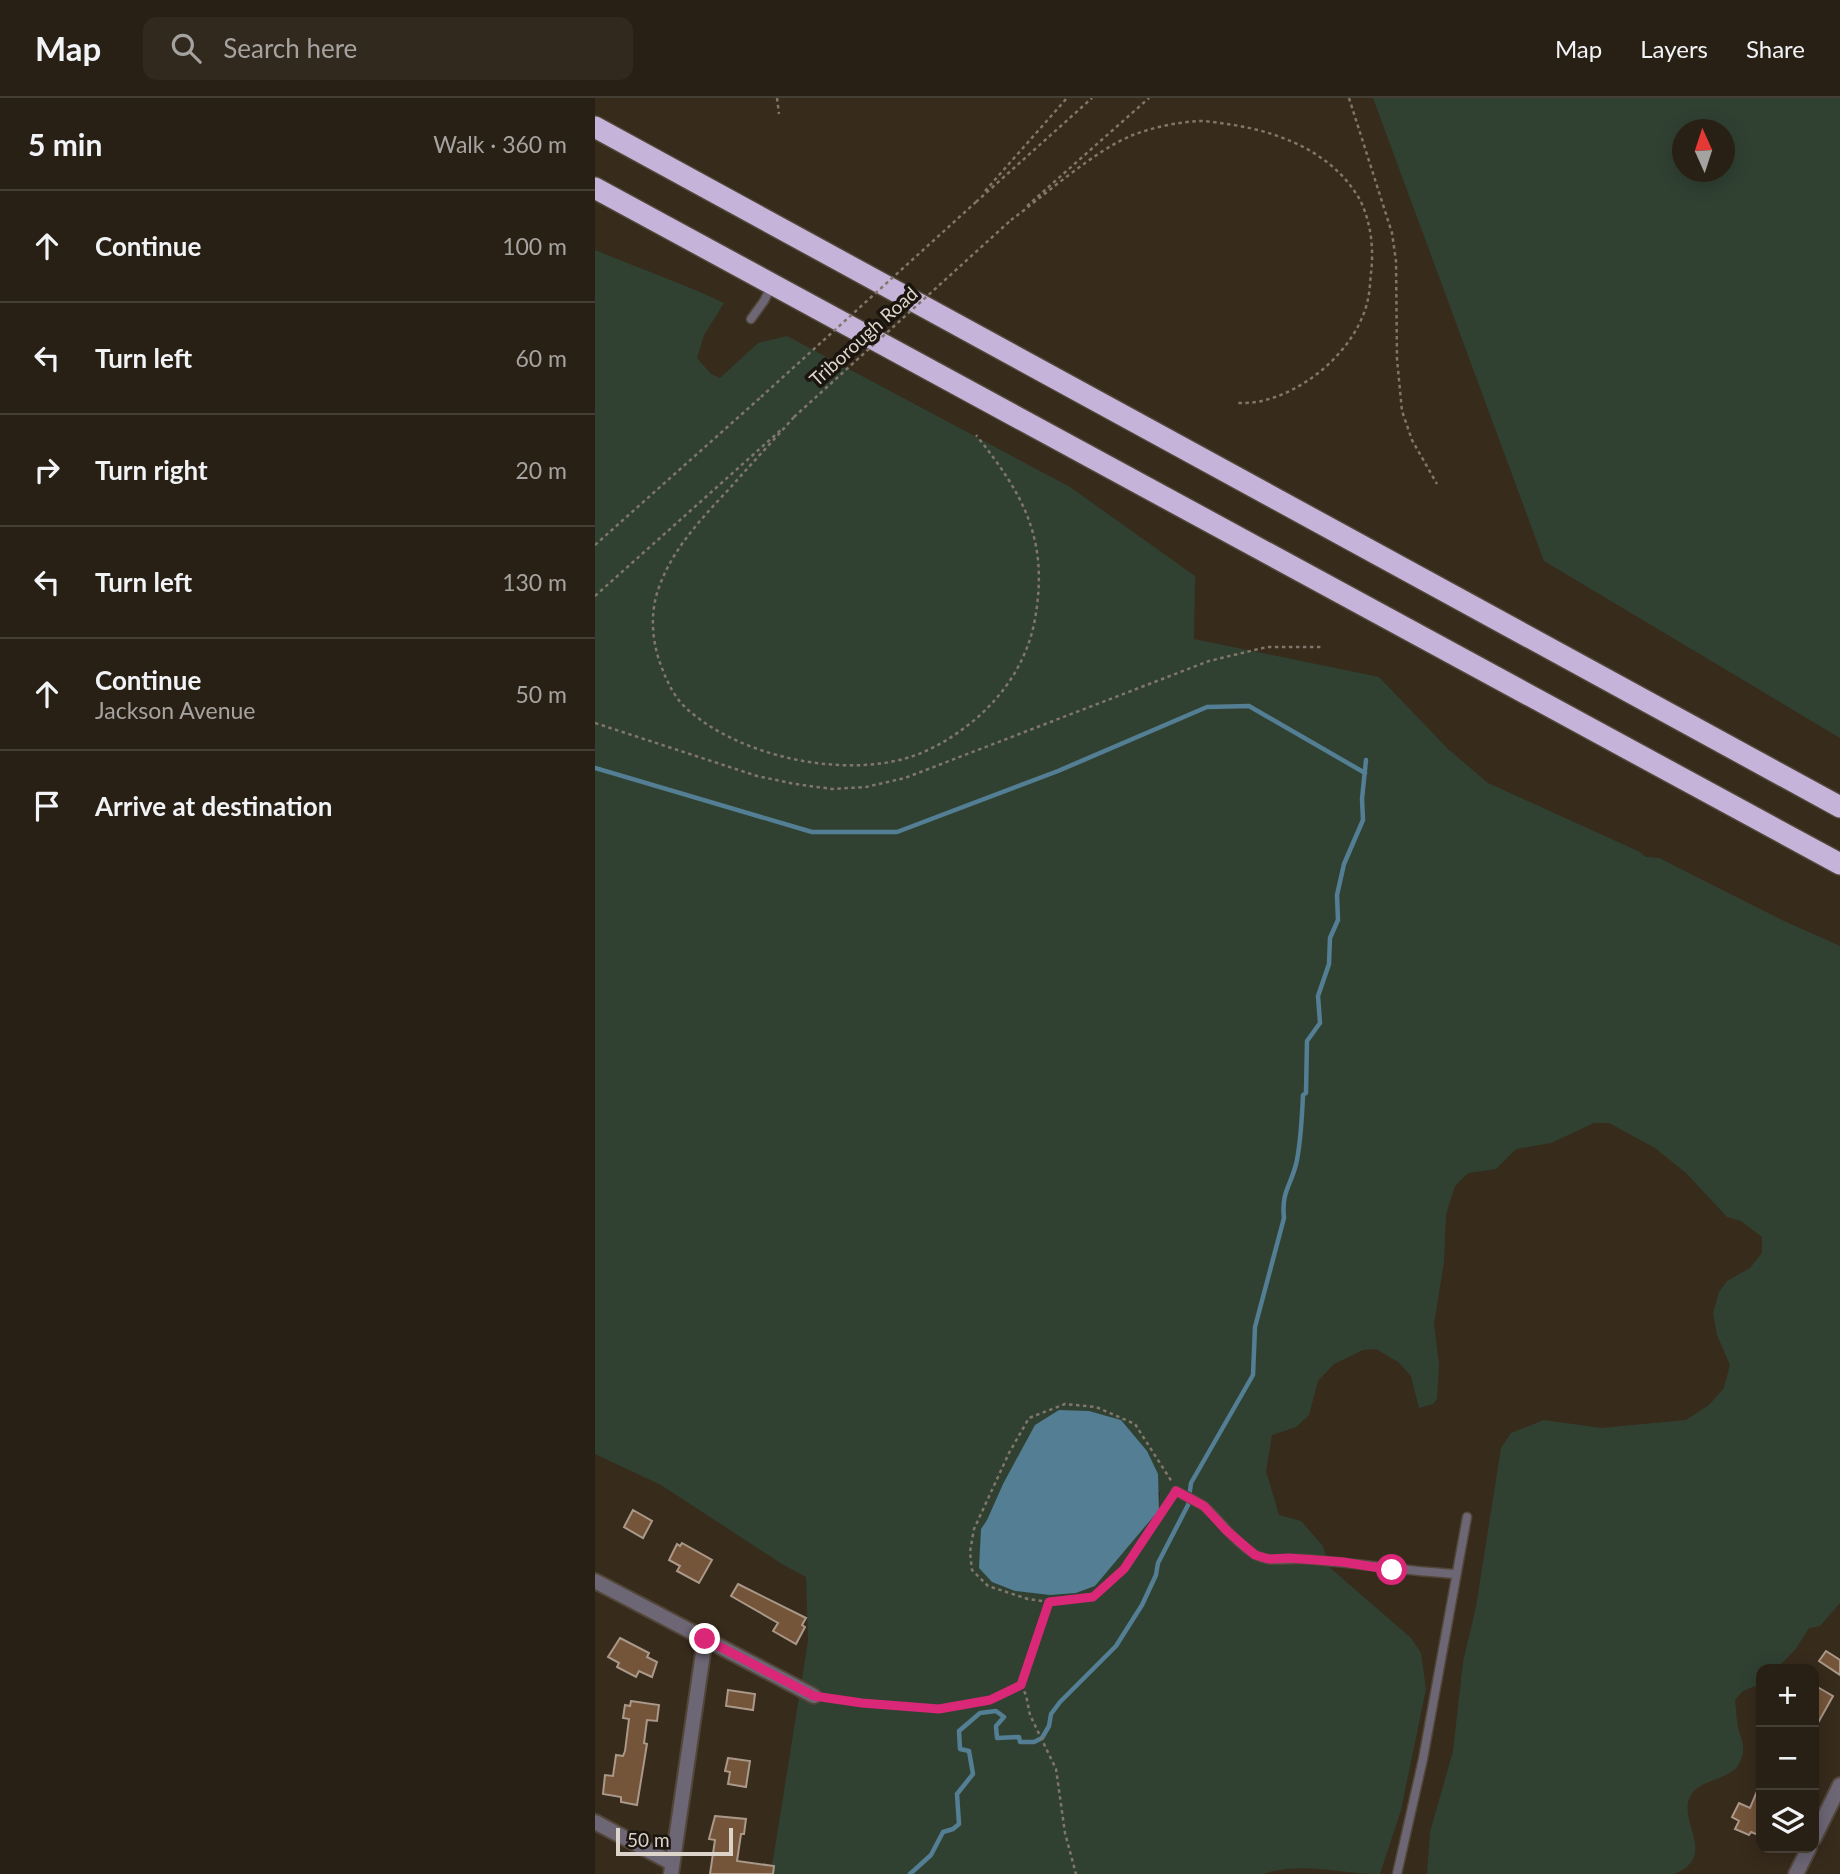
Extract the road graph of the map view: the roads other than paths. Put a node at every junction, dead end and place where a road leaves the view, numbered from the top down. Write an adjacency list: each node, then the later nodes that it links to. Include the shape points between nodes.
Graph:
1 (595, 127): 5 (highway)
2 (595, 188): 3 (highway)
3 (772, 284): 4 (lane); 6 (highway)
4 (751, 318)
5 (1840, 807)
6 (1840, 864)
7 (1176, 1491): 9 (lane, via 1204,1506 1255,1555)
8 (1467, 1517): 9 (lane)
9 (1455, 1574): 18 (lane, via 1423,1759)
10 (595, 1581): 11 (street)
11 (705, 1639): 12 (street); 17 (street)
12 (814, 1696)
13 (1840, 1785): 15 (street)
14 (595, 1822): 17 (street)
15 (1819, 1828)
16 (1806, 1853): 19 (street)
17 (671, 1868)
18 (1397, 1874)
19 (1796, 1874)

